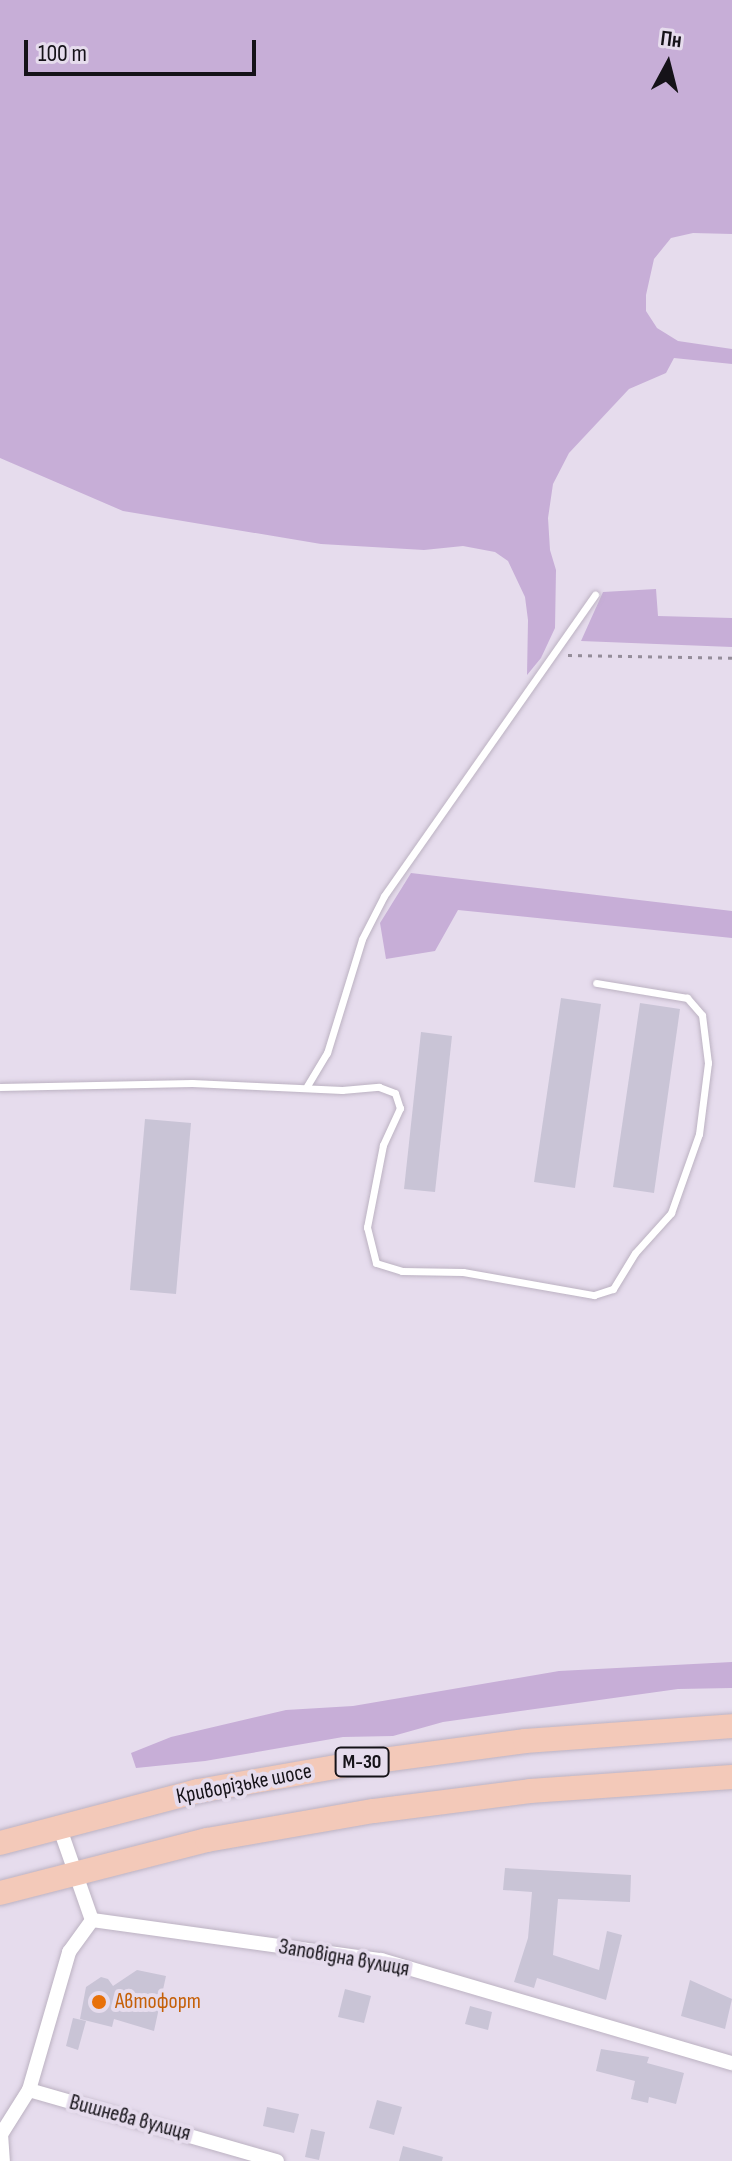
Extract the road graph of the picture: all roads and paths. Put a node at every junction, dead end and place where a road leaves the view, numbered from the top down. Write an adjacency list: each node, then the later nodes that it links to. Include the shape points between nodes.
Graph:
1 (595, 595): 2 (lane)
2 (552, 656): 3 (path); 5 (lane, via 384,896 362,939 327,1053)
3 (732, 658)
4 (596, 983): 5 (lane, via 687,998 702,1015 708,1063 699,1134 671,1213 635,1253 613,1289 594,1295 463,1272 402,1271 376,1263 367,1227 383,1145 400,1108 395,1093 379,1087)
5 (307, 1086): 6 (lane)
6 (0, 1087)
7 (732, 1726): 9 (highway, Криворізьке шосе / М-30, via 525,1741 353,1764 198,1791)
8 (732, 1777): 11 (highway, М-30, via 530,1791 374,1811 207,1840)
9 (59, 1826): 10 (highway, Криворізьке шосе / М-30); 11 (street)
10 (0, 1843)
11 (73, 1873): 12 (highway, М-30); 13 (street)
12 (0, 1893)
13 (92, 1920): 14 (street, Заповідна вулиця, via 381,1960); 15 (street, via 69,1952)
14 (732, 2063)
15 (29, 2090): 16 (street); 18 (street, Вишнева вулиця)
16 (1, 2135): 17 (street)
17 (3, 2161)
18 (277, 2161)

